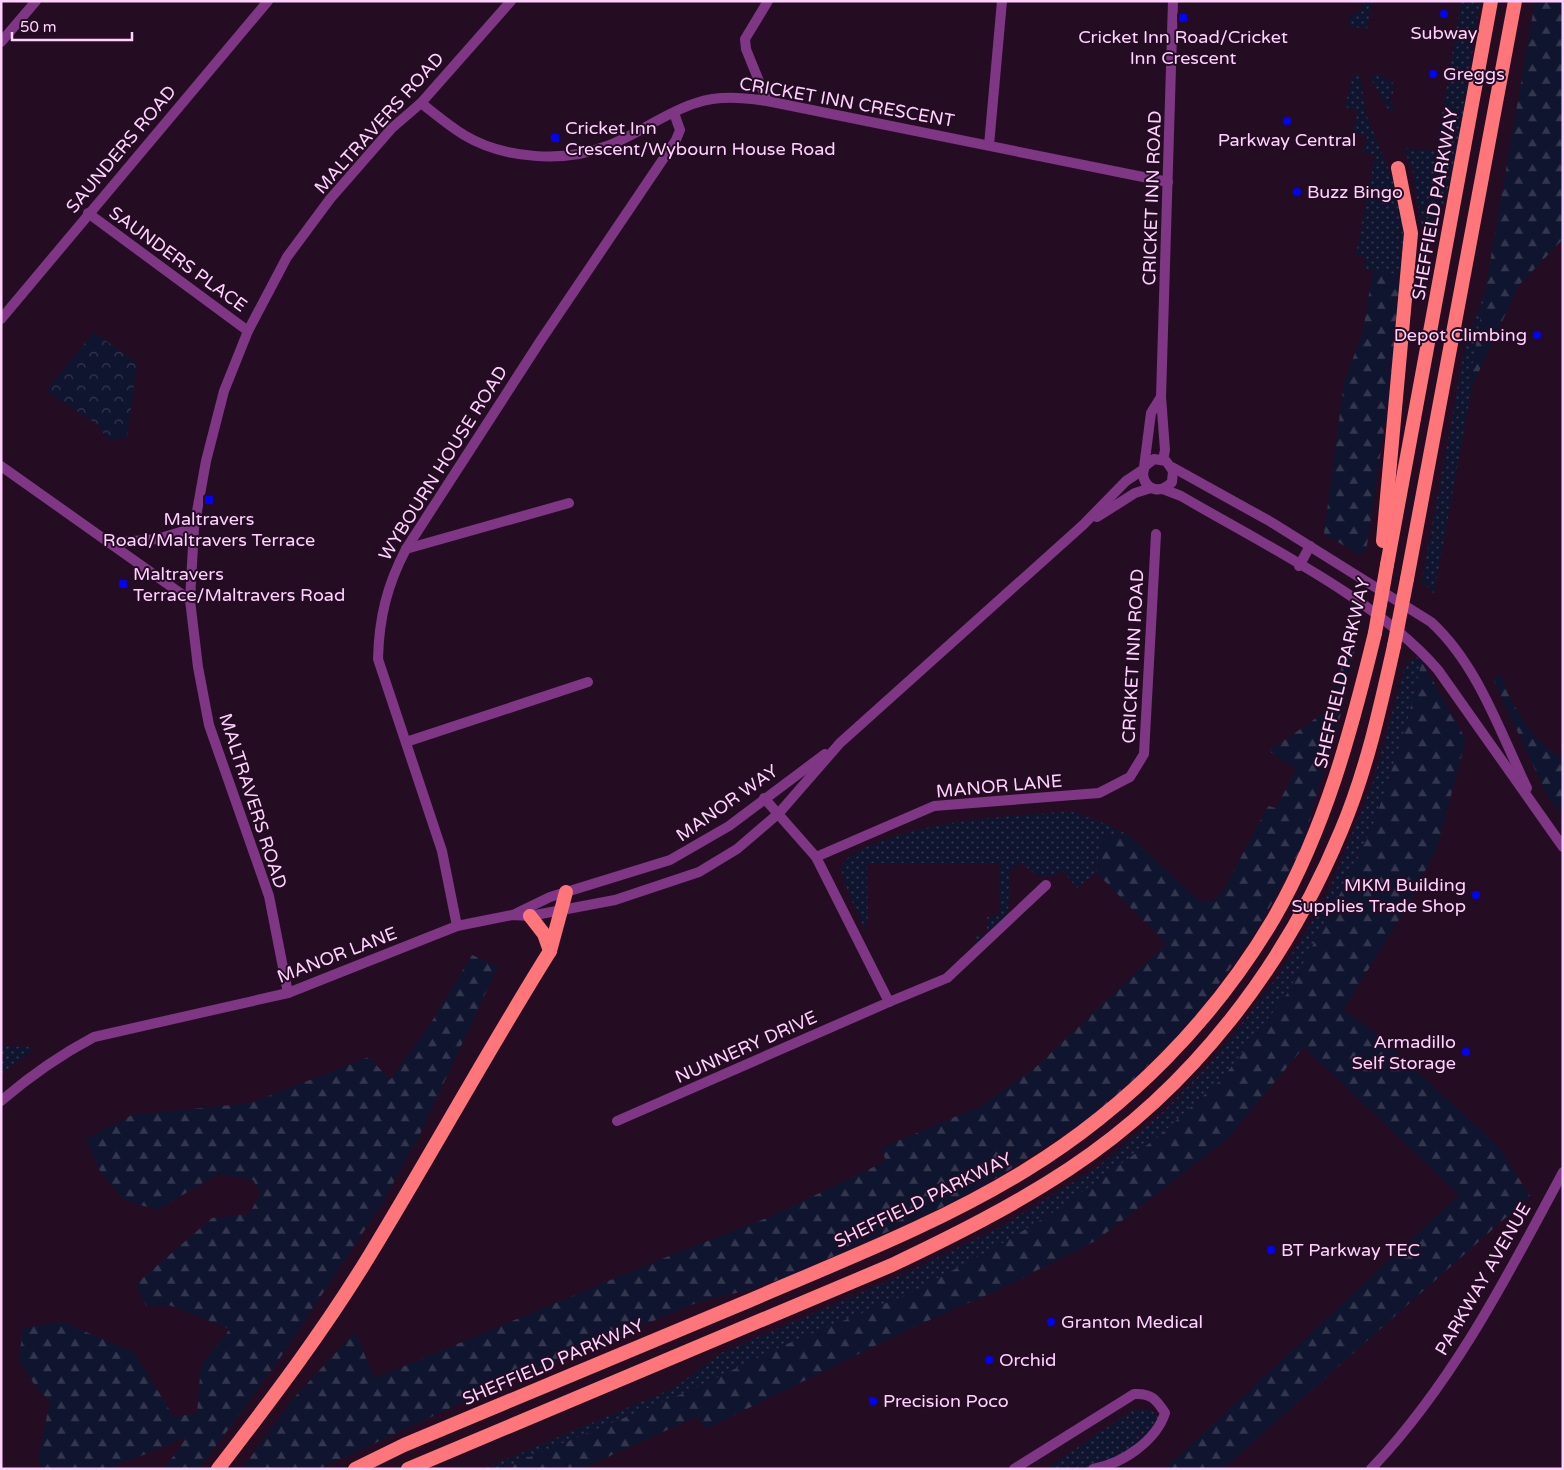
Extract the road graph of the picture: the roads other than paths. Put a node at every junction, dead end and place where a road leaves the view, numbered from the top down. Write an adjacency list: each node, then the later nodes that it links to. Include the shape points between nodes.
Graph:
1 (36, 1): 9 (street)
2 (268, 1): 16 (street, SAUNDERS ROAD)
3 (511, 1): 11 (street, MALTRAVERS ROAD)
4 (768, 1): 10 (street, via 745,39)
5 (1002, 1): 13 (street)
6 (1173, 1): 15 (street, CRICKET INN ROAD)
7 (1491, 1): 33 (highway, SHEFFIELD PARKWAY)
8 (1515, 1): 61 (highway, bridge, via 1407,579 1372,740 1328,859 1295,924 1241,1007 1193,1063 1138,1117 1071,1168 967,1229 892,1265)
9 (1, 42)
10 (767, 100): 12 (street, CRICKET INN CRESCENT, via 721,97); 13 (street, CRICKET INN CRESCENT)
11 (421, 103): 12 (street, CRICKET INN CRESCENT, via 476,141 503,150 546,156 577,154 608,146); 18 (street, MALTRAVERS ROAD, via 392,128 319,214 287,257)
12 (674, 113): 32 (street, WYBOURN HOUSE ROAD, via 680,130 676,140)
13 (989, 145): 15 (street, CRICKET INN CRESCENT)
14 (1398, 168): 33 (highway, via 1411,233)
15 (1168, 182): 19 (street, CRICKET INN ROAD)
16 (88, 213): 17 (street, SAUNDERS ROAD); 18 (street, SAUNDERS PLACE)
17 (1, 319)
18 (248, 331): 28 (street, MALTRAVERS ROAD, via 224,392)
19 (1161, 396): 20 (street, CRICKET INN ROAD); 22 (street, CRICKET INN ROAD, via 1151,413)
20 (1163, 460): 22 (street, MANOR WAY, via 1154,459); 23 (street)
21 (1, 466): 30 (street)
22 (1144, 467): 24 (street, via 1144,480); 27 (street, MANOR WAY)
23 (1172, 467): 25 (street, via 1172,482); 31 (street)
24 (1151, 488): 25 (street, MANOR WAY); 27 (street, MANOR WAY, via 1135,493)
25 (1163, 489): 34 (street, MANOR WAY, via 1181,496)
26 (569, 503): 32 (street)
27 (1083, 525): 38 (street, MANOR WAY)
28 (194, 528): 30 (street, via 157,539); 35 (street, MALTRAVERS ROAD)
29 (1156, 534): 39 (street, CRICKET INN ROAD, via 1144,754)
30 (109, 543): 35 (street)
31 (1310, 546): 34 (street); 41 (street, via 1423,617 1452,643 1485,700)
32 (406, 549): 37 (street, WYBOURN HOUSE ROAD, via 392,575 384,603 378,659)
33 (1384, 564): 60 (highway, SHEFFIELD PARKWAY, bridge, via 1375,633 1346,747 1308,850 1278,909 1240,969 1204,1017 1121,1102 1026,1170 907,1233 404,1445)
34 (1299, 566): 41 (street, MANOR WAY, via 1351,596 1422,652)
35 (190, 600): 53 (street, MALTRAVERS ROAD, via 209,725 269,896)
36 (588, 682): 37 (street)
37 (406, 742): 51 (street, WYBOURN HOUSE ROAD, via 442,851)
38 (840, 743): 40 (street, MANOR WAY); 42 (street, MANOR WAY)
39 (1130, 776): 44 (street, MANOR LANE, via 1099,794 934,806)
40 (764, 798): 42 (street); 47 (street, MANOR WAY, via 729,826 670,860)
41 (1538, 812): 43 (street)
42 (778, 813): 44 (street); 45 (street, MANOR WAY, via 737,848)
43 (1563, 847)
44 (816, 857): 54 (street)
45 (699, 872): 48 (street, MANOR LANE, via 615,900)
46 (1046, 885): 54 (street, NUNNERY DRIVE, via 947,978)
47 (566, 892): 48 (highway); 49 (street, MANOR WAY)
48 (562, 910): 50 (street, MANOR LANE); 52 (highway)
49 (512, 915): 50 (street, MANOR LANE); 51 (street, MANOR LANE)
50 (530, 916): 52 (highway, via 544,934)
51 (458, 926): 53 (street, MANOR LANE)
52 (550, 951): 59 (highway, via 505,1022 371,1254 307,1352)
53 (288, 993): 55 (street, MANOR LANE, via 94,1037 31,1075)
54 (889, 1002): 56 (street, NUNNERY DRIVE)
55 (1, 1101)
56 (617, 1121)
57 (1563, 1172): 64 (street, PARKWAY AVENUE, via 1498,1294 1456,1361)
58 (1016, 1467): 62 (street); 63 (street, via 1134,1394 1146,1393 1155,1399 1165,1413 1148,1441 1108,1466)
59 (218, 1469)
60 (355, 1469)
61 (408, 1469)
62 (1030, 1469)
63 (1093, 1469)
64 (1371, 1469)

